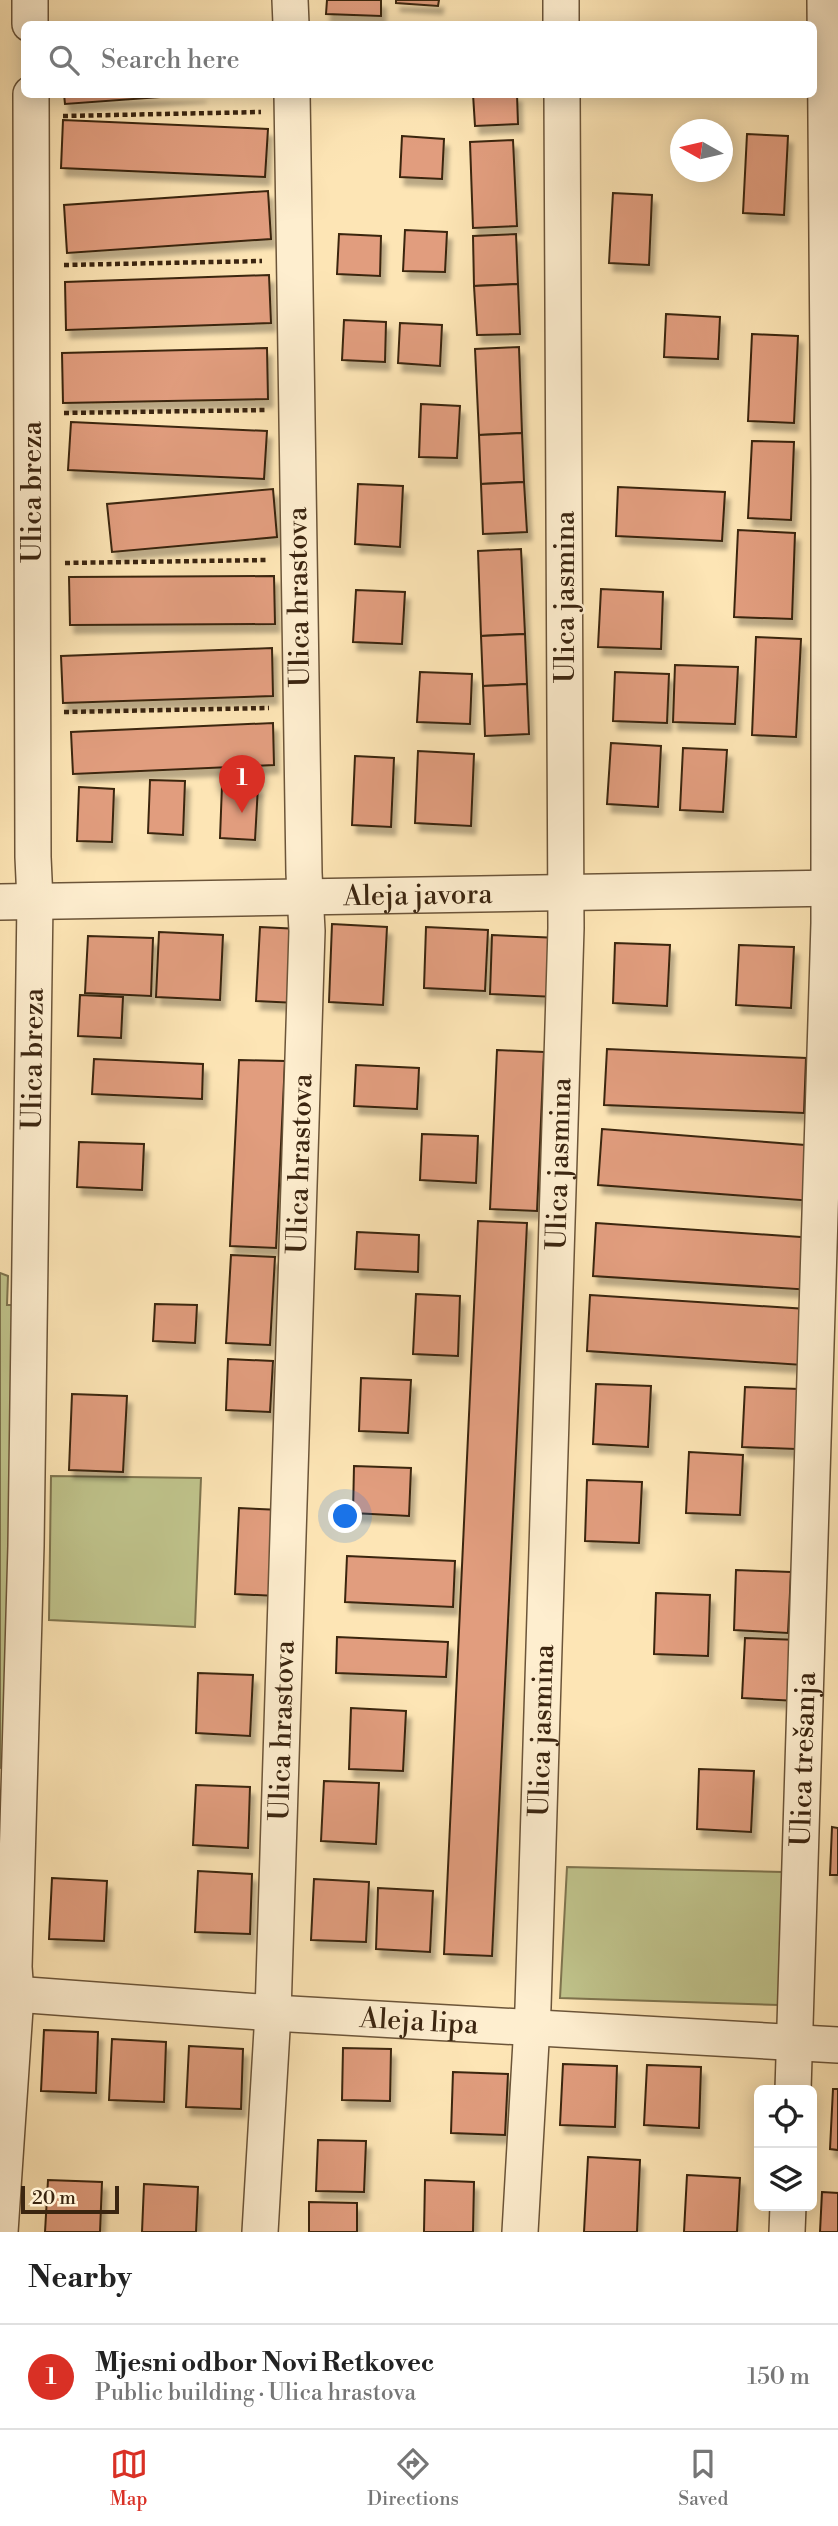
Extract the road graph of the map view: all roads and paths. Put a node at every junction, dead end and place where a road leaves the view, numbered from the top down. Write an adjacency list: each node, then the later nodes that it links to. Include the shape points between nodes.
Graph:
1 (30, 0): 5 (street)
2 (290, 0): 6 (street)
3 (561, 0): 7 (street)
4 (825, 0): 19 (street, Ulica trešanja)
5 (30, 21)
6 (291, 21)
7 (561, 21)
8 (562, 98): 20 (street, Ulica jasmina)
9 (292, 103): 10 (path); 11 (street, Ulica hrastova)
10 (31, 106): 12 (street, Ulica breza)
11 (294, 261): 12 (path); 13 (street, Ulica hrastova)
12 (31, 266): 14 (street, Ulica breza)
13 (296, 410): 14 (path); 15 (street, Ulica hrastova)
14 (32, 413): 16 (street, Ulica breza)
15 (299, 559): 16 (path); 17 (street, Ulica hrastova)
16 (32, 564): 18 (street, Ulica breza)
17 (301, 708): 18 (path); 21 (street, Ulica hrastova)
18 (32, 713): 22 (street, Ulica breza)
19 (833, 889): 20 (street, Aleja javora); 28 (street, Ulica trešanja)
20 (566, 892): 21 (street, Aleja javora); 27 (street, Ulica jasmina)
21 (304, 897): 22 (street, Aleja javora); 26 (street, Ulica hrastova)
22 (35, 901): 23 (street, Aleja javora); 24 (street, Ulica breza)
23 (0, 902)
24 (10, 1783): 25 (street, Ulica breza, via 14,1967)
25 (8, 1993): 26 (street, Aleja lipa); 32 (street, Ulica breza)
26 (273, 2013): 27 (street, Aleja lipa); 33 (street, Ulica hrastova)
27 (533, 2029): 28 (street, Aleja lipa); 34 (street, Ulica jasmina)
28 (794, 2044): 29 (street, Aleja lipa); 30 (street, Ulica trešanja)
29 (838, 2045)
30 (793, 2085)
31 (788, 2211): 35 (street)
32 (0, 2232)
33 (260, 2232)
34 (520, 2232)
35 (787, 2232)

